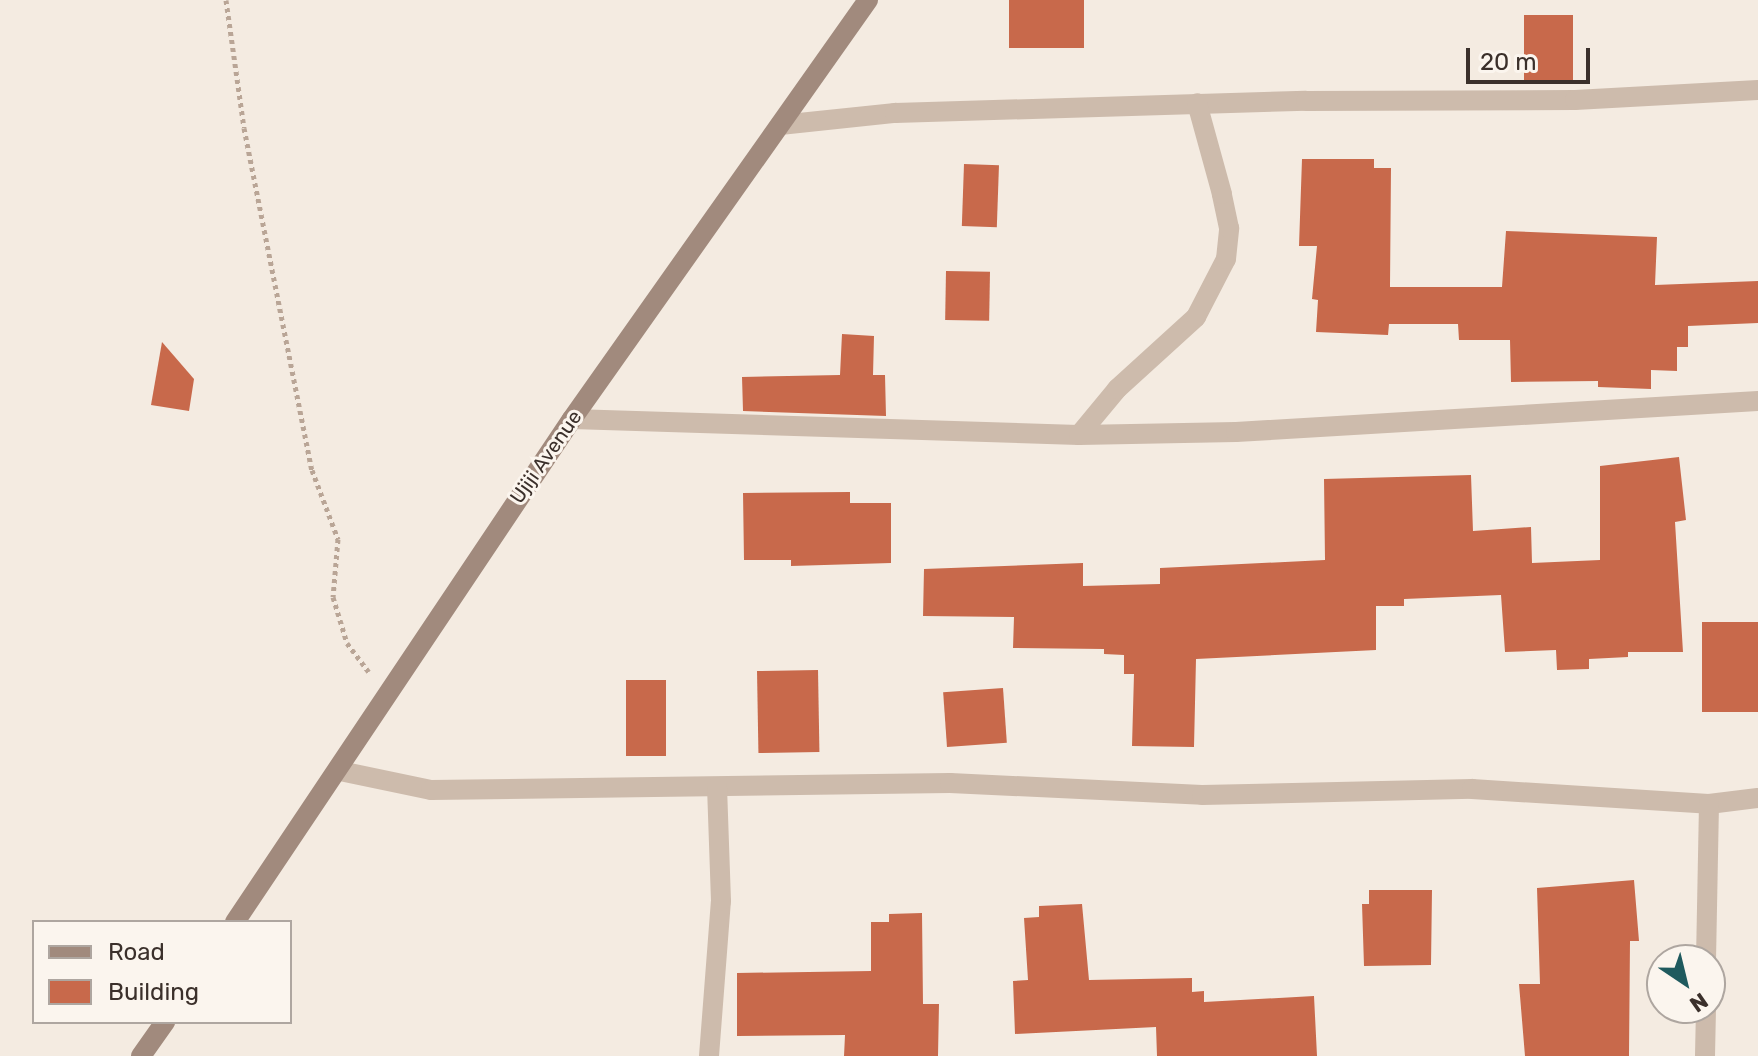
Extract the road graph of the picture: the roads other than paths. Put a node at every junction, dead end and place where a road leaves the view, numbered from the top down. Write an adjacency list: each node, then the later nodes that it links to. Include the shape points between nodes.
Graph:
1 (868, 0): 4 (main road, Ujiji Avenue)
2 (1758, 90): 3 (street, via 1575,100)
3 (1197, 103): 4 (street, via 895,113); 7 (street, via 1225,205 1226,259 1196,317 1117,389)
4 (780, 125): 6 (main road, Ujiji Avenue)
5 (1758, 401): 7 (street, via 1236,432)
6 (572, 419): 7 (street); 8 (main road, Ujiji Avenue, via 386,689)
7 (1079, 435)
8 (340, 771): 9 (street, via 431,790); 12 (main road, Ujiji Avenue)
9 (717, 787): 11 (street, via 950,783 1202,795 1472,789); 17 (street, via 721,901)
10 (1758, 798): 11 (street)
11 (1709, 804): 13 (street)
12 (236, 920)
13 (1706, 944)
14 (164, 1024): 16 (main road)
15 (1706, 1024): 18 (street)
16 (141, 1056)
17 (709, 1056)
18 (1705, 1056)

